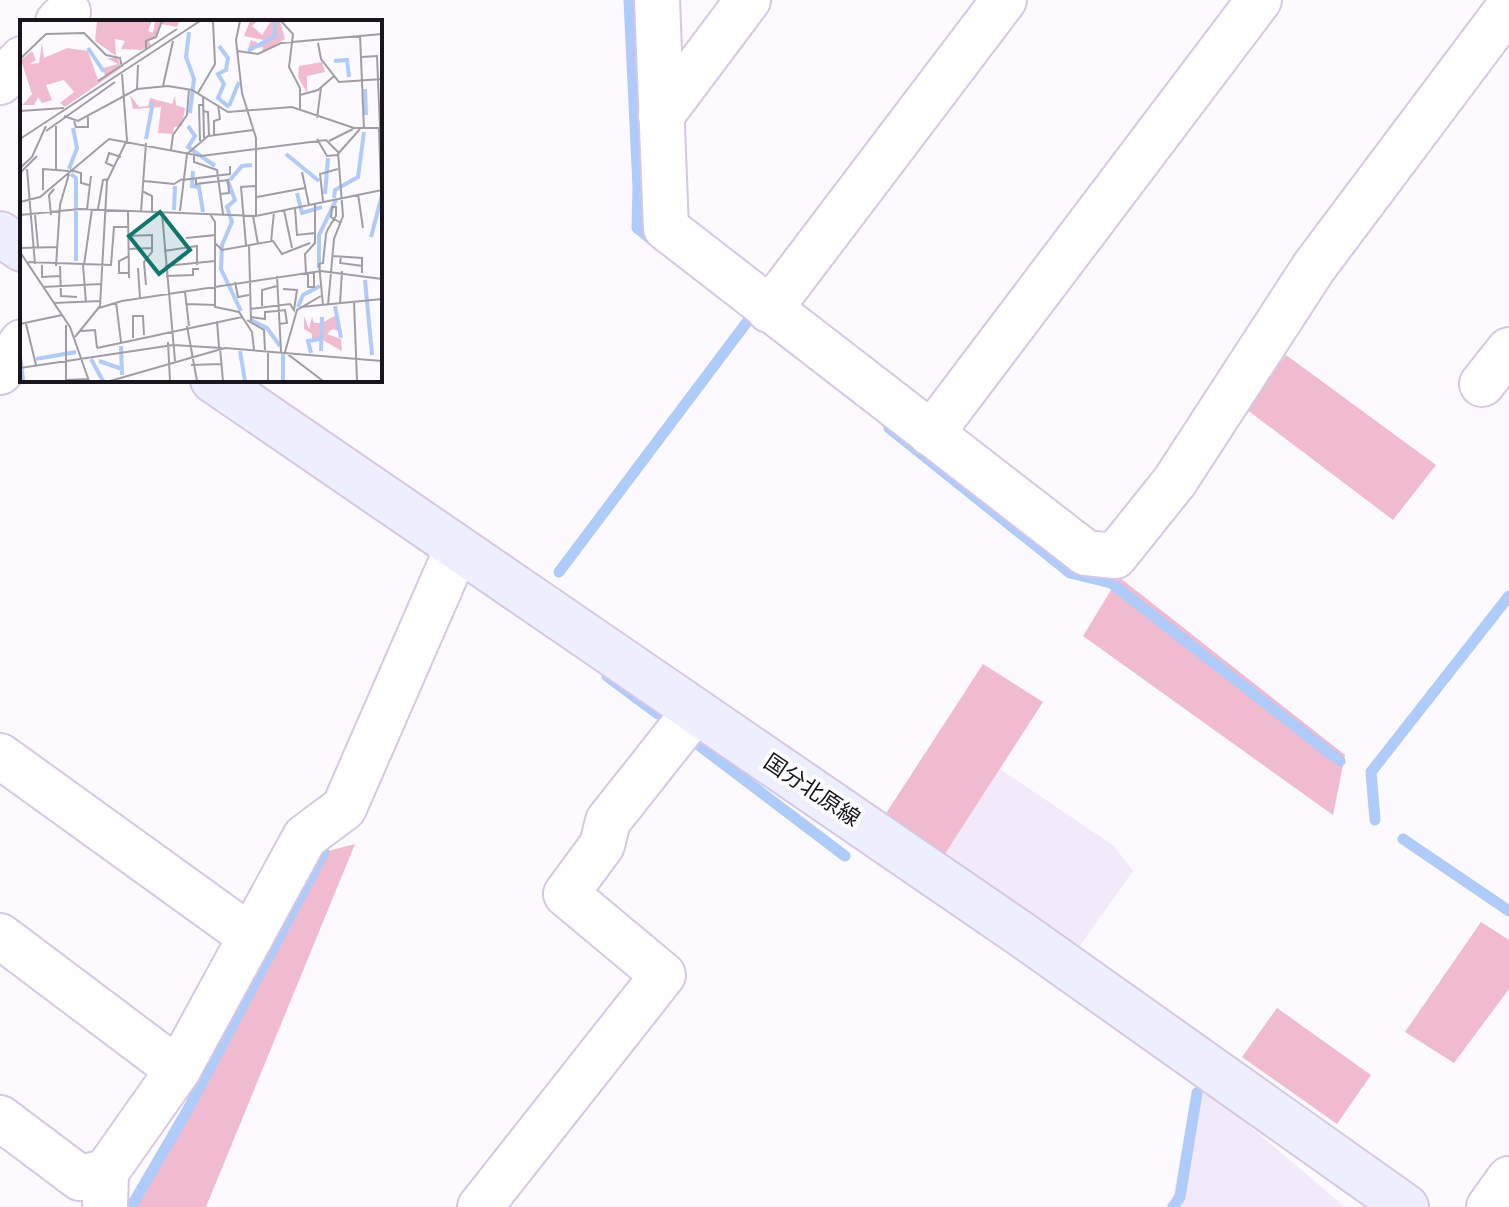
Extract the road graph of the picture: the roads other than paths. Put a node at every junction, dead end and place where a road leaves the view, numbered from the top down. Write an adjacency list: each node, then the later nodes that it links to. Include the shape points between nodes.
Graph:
1 (657, 0): 8 (street)
2 (748, 0): 8 (street)
3 (1004, 0): 11 (street)
4 (1259, 0): 17 (street)
5 (1509, 7): 17 (street, via 1314,267 1175,481 1115,556 1086,553)
6 (20, 61): 7 (street)
7 (0, 82)
8 (661, 116): 11 (street, via 666,228)
9 (0, 234): 10 (street)
10 (20, 248)
11 (769, 310): 17 (street)
12 (20, 345): 14 (street)
13 (1509, 350): 16 (street)
14 (0, 372)
15 (216, 382): 18 (street, 国分北原線)
16 (1482, 384)
17 (931, 434)
18 (457, 549): 19 (street, 国分北原線); 22 (street, via 344,808 305,837)
19 (695, 711): 27 (street, via 608,821 602,845 566,894 663,975); 28 (street, 国分北原線)
20 (0, 756): 22 (street)
21 (0, 936): 23 (street)
22 (251, 937): 23 (street)
23 (178, 1070): 26 (street)
24 (0, 1118): 26 (street, via 80,1178)
25 (1509, 1179): 29 (street)
26 (105, 1190)
27 (480, 1207)
28 (1406, 1207)
29 (1489, 1207)

